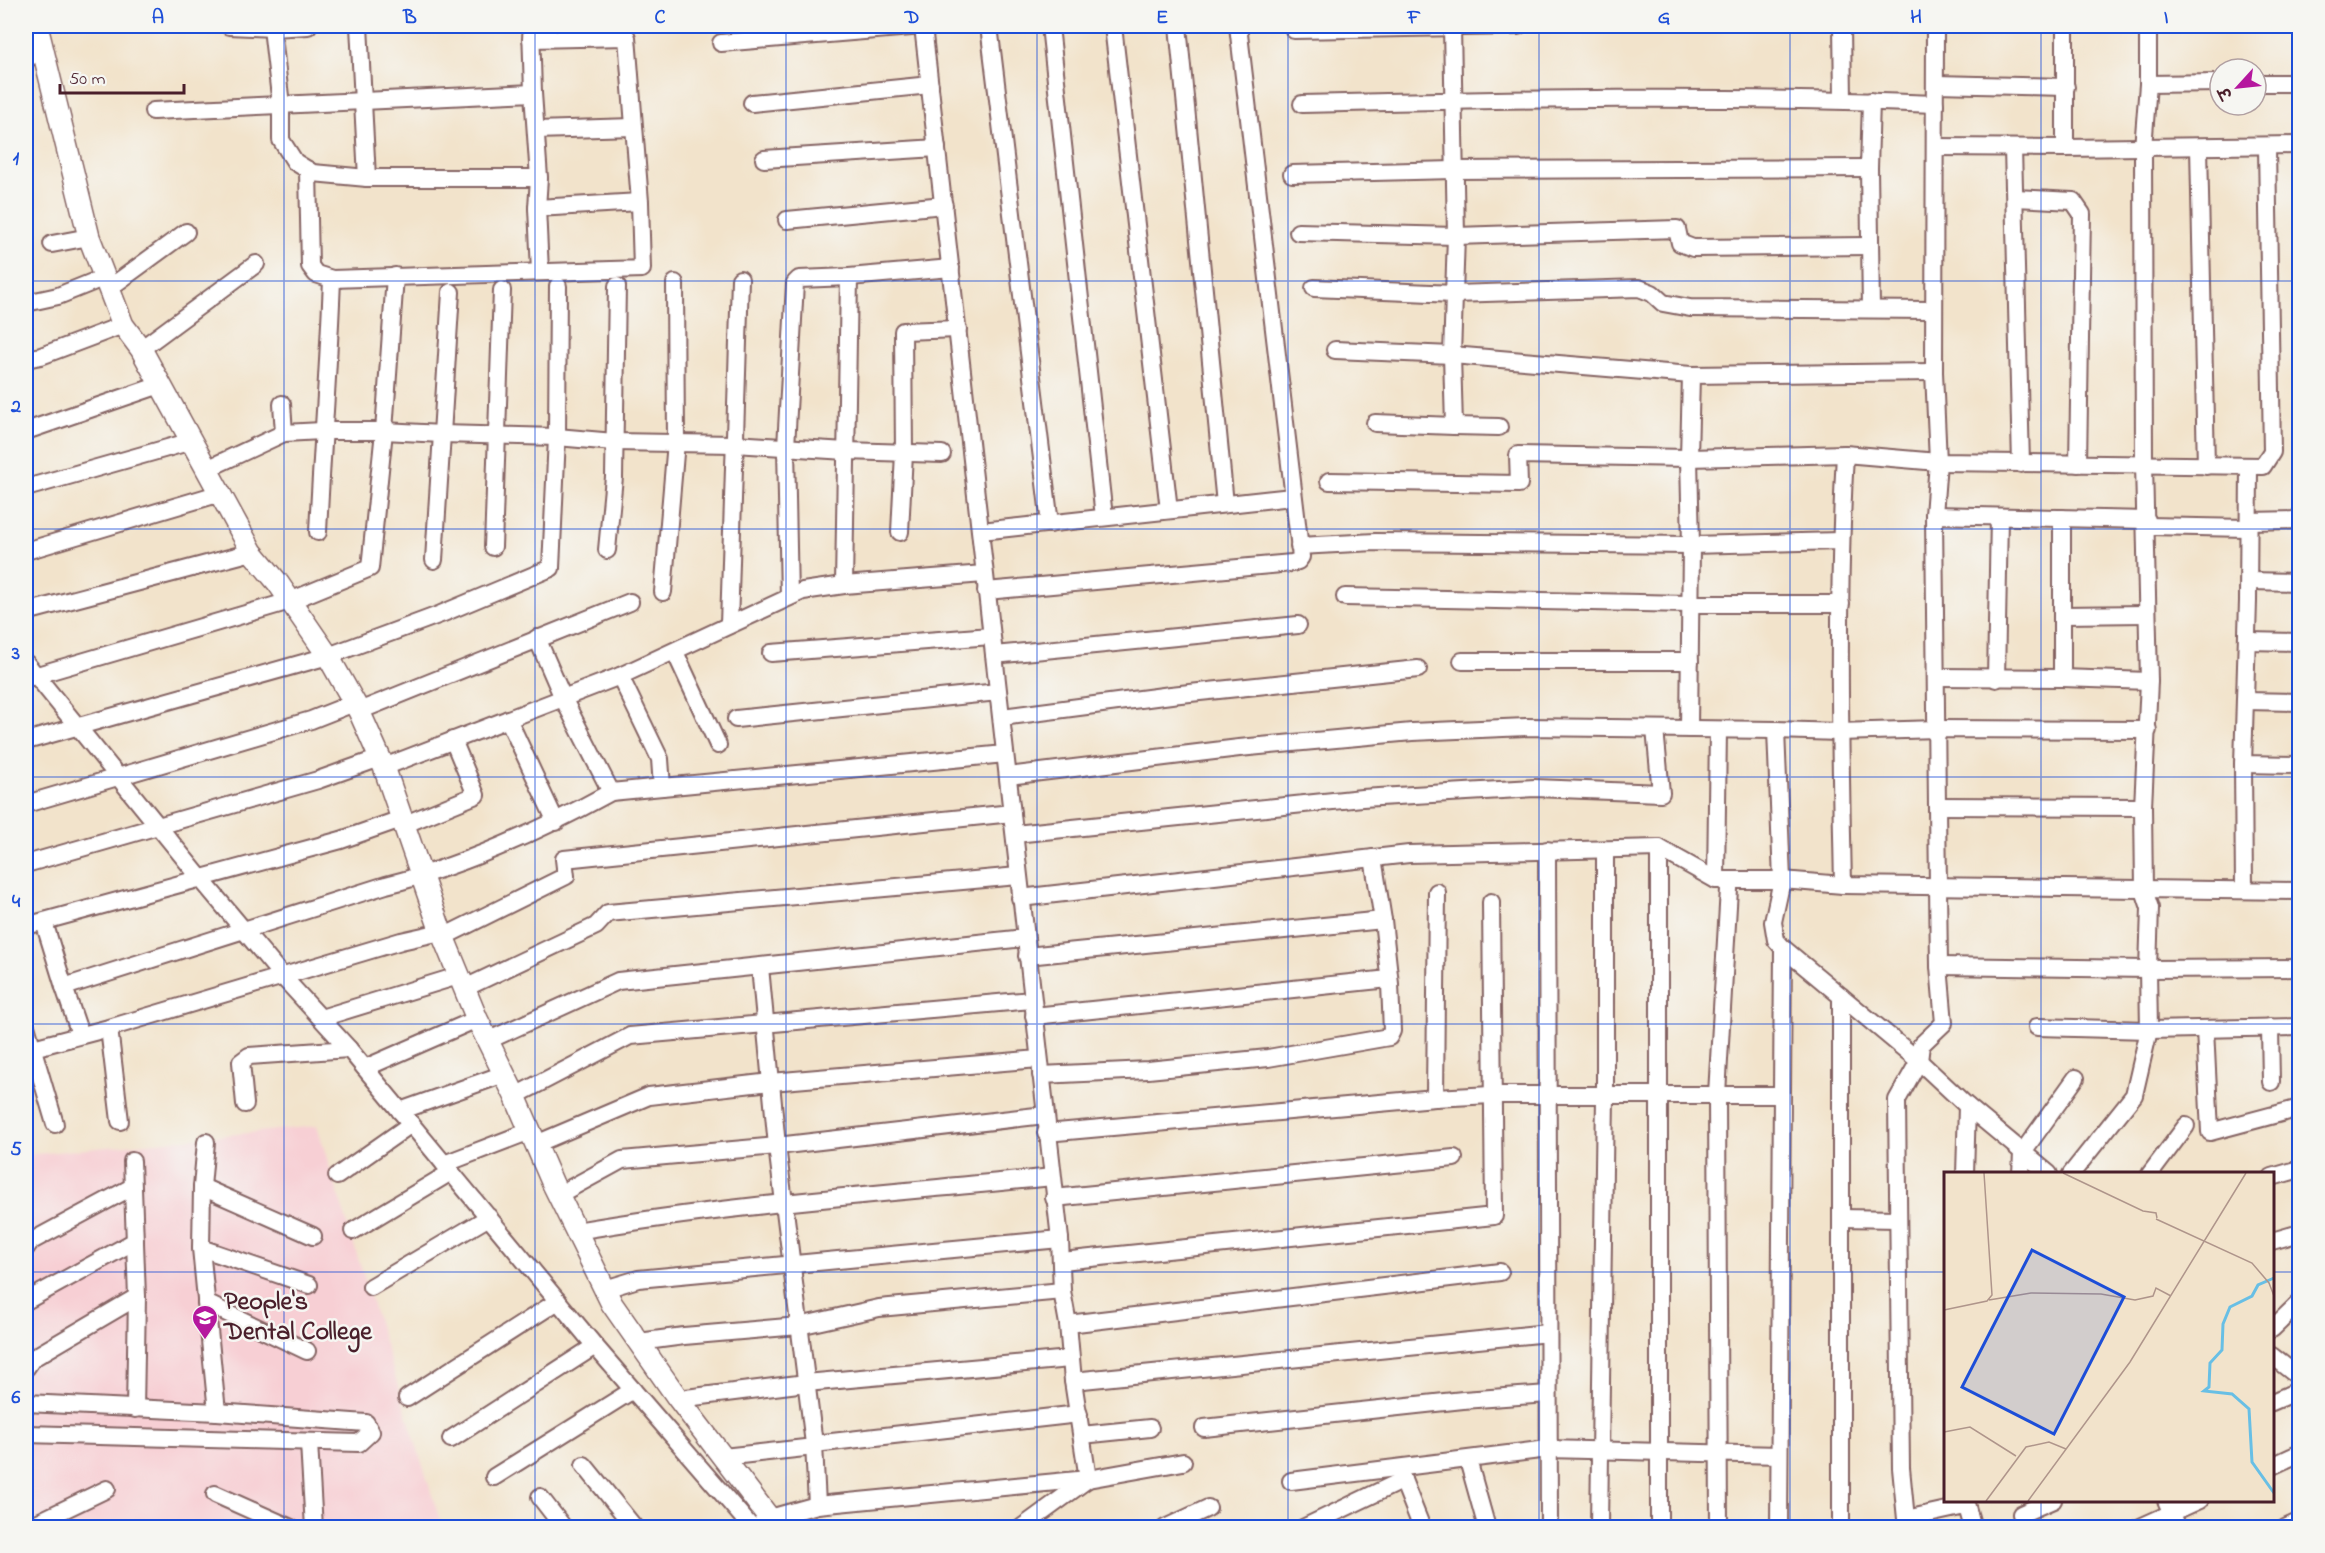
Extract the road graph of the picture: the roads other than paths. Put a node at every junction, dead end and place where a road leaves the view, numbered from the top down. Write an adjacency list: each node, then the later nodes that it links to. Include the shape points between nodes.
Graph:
1 (37, 26): 22 (street)
2 (229, 26): 16 (street)
3 (308, 26): 16 (street)
4 (359, 26): 32 (street)
5 (923, 26): 21 (street); 28 (street)
6 (990, 26): 135 (street)
7 (1050, 26): 130 (street)
8 (1113, 26): 128 (street)
9 (1178, 26): 127 (street)
10 (1238, 26): 126 (street)
11 (1518, 26): 18 (street)
12 (1842, 26): 31 (street)
13 (1935, 26): 26 (street)
14 (2065, 26): 29 (street)
15 (2148, 26): 27 (street)
16 (275, 27): 38 (street)
17 (1354, 27): 18 (street); 19 (street)
18 (1452, 27): 33 (street)
19 (1294, 30)
20 (531, 32): 30 (street); 40 (street, via 627,37)
21 (721, 43)
22 (31, 50): 65 (street)
23 (2208, 83): 27 (street)
24 (2268, 83): 25 (street)
25 (2300, 83)
26 (1936, 84): 29 (street); 37 (street)
27 (2148, 84): 49 (street)
28 (930, 85): 35 (street); 46 (street)
29 (2066, 87): 48 (street)
30 (533, 93): 32 (street); 41 (street)
31 (1843, 100): 33 (street); 34 (street)
32 (363, 101): 38 (street); 55 (street)
33 (1454, 101): 36 (street); 53 (street)
34 (1871, 101): 37 (street); 51 (street)
35 (752, 103)
36 (1302, 104)
37 (1935, 104): 43 (street)
38 (281, 105): 39 (street); 52 (street, via 281,140 295,162)
39 (153, 111)
40 (633, 127): 41 (street); 58 (street)
41 (536, 130): 56 (street)
42 (2300, 144): 45 (street)
43 (1935, 147): 47 (street); 85 (street)
44 (2199, 147): 45 (street); 49 (street); 120 (street)
45 (2267, 147): 121 (street, via 2272,452 2262,466)
46 (938, 148): 50 (street); 59 (street)
47 (2013, 148): 48 (street); 57 (street)
48 (2065, 148): 49 (street)
49 (2143, 148): 119 (street)
50 (764, 159)
51 (1869, 168): 53 (street); 67 (street)
52 (308, 170): 55 (street); 73 (street, via 310,266 316,274)
53 (1454, 170): 54 (street); 64 (street)
54 (1292, 174)
55 (367, 178): 56 (street)
56 (539, 178): 60 (street)
57 (2015, 198): 117 (street); 118 (street, via 2073,201 2082,214)
58 (640, 202): 60 (street); 70 (street, via 642,269)
59 (944, 205): 61 (street); 69 (street)
60 (537, 208): 70 (street)
61 (787, 220)
62 (186, 232): 75 (street)
63 (1298, 232): 64 (street)
64 (1456, 236): 67 (street, via 1677,229 1680,243 1693,248); 82 (street)
65 (89, 237): 66 (street); 75 (street)
66 (52, 244)
67 (1869, 246): 84 (street)
68 (256, 264): 88 (street)
69 (951, 268): 72 (street); 87 (street)
70 (540, 272): 71 (street)
71 (394, 276): 73 (street); 99 (street)
72 (849, 277): 110 (street, via 799,279 795,283); 111 (street)
73 (332, 279): 101 (street)
74 (740, 279): 109 (street)
75 (106, 283): 83 (street); 86 (street)
76 (675, 283): 108 (street)
77 (558, 286): 105 (street)
78 (617, 286): 107 (street)
79 (1314, 288): 82 (street)
80 (502, 290): 104 (street)
81 (451, 292): 103 (street)
82 (1454, 294): 84 (street, via 1639,288 1664,303 1690,308); 90 (street)
83 (26, 303)
84 (1871, 309): 85 (street)
85 (1934, 310): 92 (street)
86 (123, 325): 88 (street); 91 (street)
87 (958, 329): 112 (street, via 903,331); 137 (street)
88 (141, 349): 94 (street)
89 (1335, 350): 90 (street)
90 (1452, 355): 93 (street); 97 (street)
91 (26, 359)
92 (1934, 372): 93 (street); 116 (street)
93 (1691, 375): 115 (street)
94 (160, 385): 100 (street); 106 (street)
95 (282, 404): 102 (street)
96 (1375, 423): 97 (street)
97 (1454, 426): 98 (street)
98 (1499, 427)
99 (384, 430): 101 (street); 103 (street); 156 (street, via 370,568)
100 (26, 431)
101 (322, 431): 102 (street); 138 (street)
102 (284, 434): 122 (street)
103 (442, 434): 104 (street); 147 (street)
104 (499, 435): 105 (street); 143 (street)
105 (556, 437): 107 (street); 172 (street, via 551,568)
106 (192, 441): 122 (street); 124 (street)
107 (614, 442): 108 (street); 144 (street)
108 (676, 442): 109 (street); 153 (street)
109 (734, 444): 110 (street); 163 (street)
110 (786, 447): 111 (street); 154 (street)
111 (846, 451): 112 (street); 151 (street)
112 (904, 453): 113 (street); 139 (street)
113 (942, 454)
114 (1845, 454): 115 (street); 116 (street); 140 (street)
115 (1689, 458): 123 (street, via 1518,455 1519,484); 141 (street)
116 (1938, 462): 117 (street); 129 (street)
117 (2020, 464): 118 (street)
118 (2078, 464): 119 (street)
119 (2144, 464): 120 (street); 134 (street)
120 (2206, 466): 121 (street)
121 (2249, 467): 136 (street)
122 (207, 469): 125 (street)
123 (1329, 481)
124 (26, 488)
125 (221, 493): 145 (street); 146 (street)
126 (1292, 497): 127 (street); 142 (street)
127 (1226, 504): 128 (street)
128 (1169, 510): 130 (street)
129 (1934, 515): 131 (street); 178 (street)
130 (1104, 517): 135 (street)
131 (1999, 517): 132 (street); 180 (street)
132 (2062, 518): 134 (street); 162 (street)
133 (2300, 520): 136 (street)
134 (2147, 523): 136 (street); 161 (street)
135 (1050, 524): 137 (street)
136 (2248, 525): 149 (street)
137 (981, 531): 148 (street)
138 (318, 532)
139 (900, 532)
140 (1840, 541): 141 (street); 159 (street)
141 (1691, 545): 142 (street, via 1375,542); 158 (street)
142 (1299, 546): 152 (street, via 1301,557 1292,562)
143 (493, 547)
144 (606, 550)
145 (26, 551)
146 (252, 552): 156 (street); 160 (street)
147 (434, 560)
148 (984, 574): 151 (street); 152 (street)
149 (2249, 581): 150 (street); 167 (street)
150 (2300, 582)
151 (844, 585): 154 (street)
152 (986, 591): 165 (street)
153 (663, 592)
154 (789, 597): 163 (street)
155 (1345, 597): 158 (street)
156 (290, 601): 172 (street); 176 (street)
157 (630, 602): 166 (street)
158 (1689, 604): 159 (street); 174 (street)
159 (1840, 604): 197 (street)
160 (26, 612)
161 (2146, 614): 162 (street); 181 (street)
162 (2062, 615): 179 (street)
163 (729, 625): 169 (street)
164 (1298, 625): 171 (street)
165 (990, 636): 170 (street); 171 (street)
166 (537, 638): 183 (street); 186 (street)
167 (2247, 641): 168 (street); 184 (street)
168 (2300, 642)
169 (675, 652): 177 (street); 200 (street)
170 (771, 653)
171 (994, 655): 182 (street)
172 (328, 656): 186 (street); 190 (street)
173 (1462, 661): 174 (street)
174 (1689, 661): 192 (street)
175 (1418, 669): 187 (street)
176 (29, 673): 190 (street)
177 (620, 676): 183 (street); 207 (street, via 660,759)
178 (1936, 677): 180 (street); 193 (street)
179 (2062, 678): 180 (street); 181 (street)
180 (1996, 679)
181 (2149, 681): 196 (street)
182 (998, 692): 187 (street); 189 (street)
183 (564, 698): 188 (street); 208 (street)
184 (2245, 701): 185 (street); 203 (street)
185 (2300, 702)
186 (357, 707): 202 (street); 206 (street)
187 (1002, 717): 201 (street)
188 (508, 719): 198 (street); 214 (street)
189 (735, 719)
190 (77, 727): 199 (street); 206 (street)
191 (1655, 729): 192 (street); 205 (street, via 1526,727 1412,732); 216 (street, via 1661,793 1535,788 1362,798)
192 (1689, 729): 194 (street)
193 (1937, 729): 196 (street); 197 (street); 210 (street)
194 (1718, 730): 195 (street); 225 (street)
195 (1776, 730): 197 (street); 226 (street)
196 (2148, 730): 211 (street)
197 (1839, 732): 227 (street)
198 (453, 740): 202 (street); 213 (street, via 476,795)
199 (26, 741)
200 (718, 745)
201 (1005, 754): 205 (street); 207 (street)
202 (382, 762): 213 (street); 215 (street)
203 (2243, 764): 204 (street); 230 (street)
204 (2300, 765)
205 (1008, 776): 212 (street)
206 (117, 777): 209 (street); 215 (street)
207 (662, 787): 208 (street)
208 (611, 792): 214 (street)
209 (26, 804)
210 (1936, 806): 211 (street); 228 (street)
211 (2143, 807): 229 (street)
212 (1012, 813): 216 (street); 239 (street, via 564,859 566,876)
213 (402, 822): 222 (street); 224 (street)
214 (556, 822): 222 (street)
215 (157, 827): 221 (street); 224 (street)
216 (1015, 834): 223 (street)
217 (1659, 848): 219 (street); 225 (street); 274 (street)
218 (1548, 850): 219 (street); 220 (street); 279 (street)
219 (1605, 850): 280 (street)
220 (1373, 858): 233 (street); 235 (street)
221 (26, 864)
222 (422, 876): 238 (street); 239 (street)
223 (1018, 876): 233 (street); 249 (street, via 608,914 596,926)
224 (201, 879): 236 (street); 238 (street)
225 (1722, 880): 226 (street); 275 (street, via 1729,889)
226 (1782, 880): 227 (street); 241 (street, via 1773,922 1776,940)
227 (1843, 885): 228 (street)
228 (1938, 886): 229 (street); 243 (street)
229 (2144, 890): 230 (street); 245 (street, via 2150,908)
230 (2244, 890): 231 (street)
231 (2300, 891)
232 (1437, 892): 281 (street)
233 (1020, 898): 240 (street)
234 (1491, 902): 276 (street)
235 (1383, 920): 242 (street); 248 (street)
236 (44, 922): 237 (street); 250 (street)
237 (26, 926)
238 (244, 931): 247 (street); 250 (street)
239 (442, 935): 247 (street, via 401,941); 249 (street)
240 (1024, 938): 242 (street); 244 (street)
241 (1783, 948): 251 (street); 277 (street)
242 (1027, 956): 252 (street)
243 (1940, 966): 245 (street); 267 (street, via 1944,1023 1922,1045)
244 (760, 967): 255 (street); 264 (street, via 618,981)
245 (2148, 969): 246 (street); 262 (street)
246 (2300, 969)
247 (283, 976): 253 (street); 260 (street)
248 (1389, 979): 252 (street); 268 (street, via 1392,1031 1382,1039 1268,1058 1148,1070)
249 (461, 982): 253 (street); 254 (street)
250 (64, 987): 263 (street)
251 (1841, 996): 267 (street); 314 (street)
252 (1033, 1008): 255 (street); 268 (street)
253 (321, 1018): 266 (street)
254 (477, 1019): 264 (street); 269 (street)
255 (766, 1024): 272 (street); 278 (street, via 630,1036)
256 (26, 1026): 265 (street)
257 (2037, 1027): 262 (street)
258 (2270, 1027): 259 (street); 261 (street); 273 (street)
259 (2300, 1027)
260 (109, 1028): 263 (street); 287 (street)
261 (2205, 1029): 262 (street); 284 (street, via 2210,1132)
262 (2149, 1030): 303 (street, via 2134,1095)
263 (80, 1034): 265 (street)
264 (487, 1041): 270 (street)
265 (33, 1048): 288 (street)
266 (349, 1049): 269 (street); 282 (street, via 249,1056 241,1062)
267 (1919, 1061): 283 (street); 315 (street, via 1897,1100)
268 (1040, 1067): 272 (street); 286 (street)
269 (365, 1068): 285 (street)
270 (504, 1074): 278 (street); 285 (street)
271 (2076, 1078): 295 (street)
272 (771, 1082): 292 (street, via 649,1096); 294 (street)
273 (2271, 1082)
274 (1661, 1094): 275 (street); 280 (street); 369 (street)
275 (1717, 1094): 277 (street); 370 (street)
276 (1491, 1095): 279 (street); 281 (street); 325 (street, via 1494,1216)
277 (1781, 1095): 372 (street)
278 (515, 1096): 292 (street)
279 (1548, 1096): 280 (street); 340 (street)
280 (1605, 1096): 368 (street)
281 (1435, 1098): 291 (street)
282 (245, 1104)
283 (1967, 1106): 295 (street); 300 (street)
284 (2300, 1108)
285 (400, 1111): 289 (street)
286 (1044, 1115): 291 (street); 294 (street)
287 (120, 1121)
288 (55, 1124)
289 (411, 1124): 298 (street); 305 (street)
290 (2186, 1126): 304 (street)
291 (1046, 1133): 307 (street)
292 (533, 1137): 298 (street); 310 (street)
293 (206, 1142): 309 (street)
294 (777, 1146): 310 (street, via 622,1160); 312 (street)
295 (2022, 1153): 301 (street); 302 (street)
296 (1454, 1158): 311 (street)
297 (132, 1161): 308 (street)
298 (448, 1168): 313 (street); 316 (street)
299 (2300, 1169): 306 (street)
300 (1965, 1172)
301 (2021, 1172)
302 (2048, 1172)
303 (2071, 1172)
304 (2151, 1172)
305 (337, 1176)
306 (2274, 1176)
307 (1052, 1177): 311 (street); 312 (street)
308 (132, 1187): 322 (street); 323 (street, via 30,1242)
309 (202, 1187): 319 (street); 324 (street)
310 (558, 1195): 317 (street)
311 (1054, 1198): 320 (street)
312 (785, 1203): 317 (street); 326 (street)
313 (489, 1217): 329 (street); 334 (street)
314 (1840, 1218): 315 (street); 410 (street)
315 (1898, 1218): 393 (street, via 1901,1468)
316 (353, 1231)
317 (576, 1231): 330 (street)
318 (2300, 1233): 321 (street)
319 (313, 1236)
320 (1060, 1239): 325 (street); 326 (street)
321 (2274, 1240)
322 (135, 1241): 332 (street); 333 (street)
323 (26, 1248)
324 (201, 1248): 328 (street); 336 (street)
325 (1062, 1262): 331 (street)
326 (793, 1265): 330 (street, via 638,1279); 338 (street)
327 (1500, 1272): 337 (street)
328 (309, 1285)
329 (371, 1287)
330 (605, 1289): 341 (street)
331 (1062, 1291): 337 (street); 338 (street, via 879,1308)
332 (137, 1297): 346 (street, via 33,1358); 357 (street)
333 (26, 1301)
334 (558, 1301): 342 (street); 353 (street)
335 (2300, 1302): 339 (street)
336 (206, 1303): 343 (street); 358 (street)
337 (1068, 1324): 345 (street)
338 (799, 1326): 341 (street); 349 (street)
339 (2274, 1327)
340 (1548, 1333): 348 (street); 352 (street)
341 (639, 1342): 354 (street)
342 (595, 1346): 350 (street); 364 (street)
343 (307, 1351)
344 (2274, 1358): 347 (street)
345 (1070, 1359): 348 (street); 349 (street)
346 (26, 1368)
347 (2300, 1378)
348 (1073, 1381): 359 (street)
349 (806, 1383): 354 (street); 366 (street)
350 (633, 1390): 379 (street); 394 (street)
351 (2300, 1390): 355 (street)
352 (1548, 1394): 361 (street); 367 (street)
353 (407, 1398)
354 (678, 1399): 373 (street)
355 (2274, 1401)
356 (26, 1403): 357 (street)
357 (135, 1408): 358 (street)
358 (217, 1412): 365 (street, via 366,1423 371,1432 359,1443)
359 (1079, 1414): 363 (street); 366 (street)
360 (1150, 1428): 363 (street)
361 (1204, 1428)
362 (26, 1434): 365 (street)
363 (1082, 1435): 380 (street)
364 (451, 1439)
365 (309, 1443): 398 (street)
366 (814, 1445): 373 (street); 388 (street)
367 (1548, 1449): 368 (street); 374 (street); 406 (street)
368 (1599, 1450): 369 (street); 395 (street)
369 (1658, 1451): 370 (street); 407 (street)
370 (1717, 1453): 372 (street); 408 (street)
371 (2300, 1453): 377 (street)
372 (1779, 1455): 409 (street)
373 (723, 1457): 394 (street)
374 (1468, 1460): 378 (street); 405 (street)
375 (1183, 1462): 380 (street)
376 (584, 1465): 400 (street)
377 (2274, 1465)
378 (1401, 1474): 381 (street); 403 (street); 404 (street)
379 (494, 1477)
380 (1088, 1479): 388 (street); 401 (street)
381 (1291, 1481)
382 (106, 1489): 396 (street)
383 (215, 1494): 397 (street)
384 (540, 1497): 399 (street)
385 (2048, 1502): 390 (street)
386 (2196, 1502): 391 (street)
387 (1965, 1503): 393 (street); 411 (street)
388 (818, 1505): 394 (street)
389 (1208, 1508): 402 (street)
390 (2021, 1514)
391 (2172, 1514): 412 (street)
392 (2300, 1521): 413 (street)
393 (1908, 1523)
394 (763, 1525)
395 (1599, 1526)
396 (26, 1527)
397 (291, 1527)
398 (314, 1527)
399 (564, 1527)
400 (634, 1527)
401 (1021, 1527)
402 (1165, 1527)
403 (1303, 1527)
404 (1422, 1527)
405 (1487, 1527)
406 (1549, 1527)
407 (1659, 1527)
408 (1719, 1527)
409 (1779, 1527)
410 (1841, 1527)
411 (1973, 1527)
412 (2138, 1527)
413 (2285, 1527)

